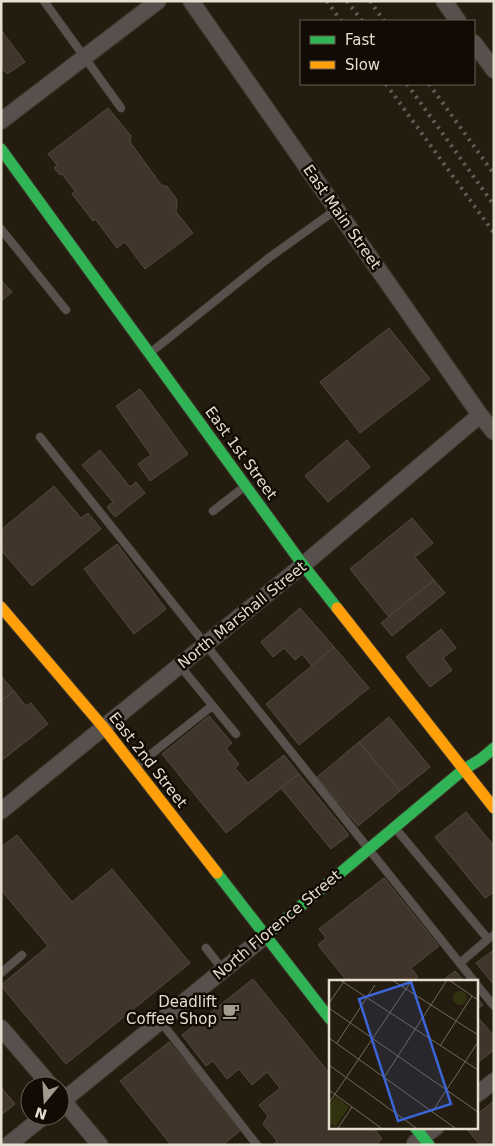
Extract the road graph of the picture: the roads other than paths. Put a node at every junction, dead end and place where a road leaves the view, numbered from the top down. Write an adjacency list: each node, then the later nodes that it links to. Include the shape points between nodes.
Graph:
1 (44, 1): 7 (lane)
2 (158, 1): 7 (street)
3 (192, 1): 12 (street, East Main Street)
4 (444, 1): 5 (street)
5 (457, 20)
6 (475, 45): 8 (street)
7 (84, 58): 9 (lane); 10 (street)
8 (494, 70)
9 (121, 108)
10 (1, 121)
11 (1, 149): 15 (street, East 1st Street)
12 (337, 209): 15 (lane); 16 (street, East Main Street)
13 (1, 229): 14 (lane)
14 (66, 310)
15 (150, 353): 19 (street, East 1st Street)
16 (480, 415): 17 (street, East Main Street); 21 (street, North Marshall Street)
17 (494, 432)
18 (40, 437): 23 (lane)
19 (246, 486): 20 (lane); 21 (street, East 1st Street)
20 (213, 511)
21 (303, 565): 23 (street, North Marshall Street); 30 (street, East 1st Street)
22 (1, 607): 26 (street, East 2nd Street)
23 (205, 645): 24 (street, North Marshall Street); 34 (lane)
24 (180, 666): 25 (lane); 26 (street, North Marshall Street)
25 (212, 706): 27 (lane); 29 (lane)
26 (104, 728): 29 (street, East 2nd Street); 32 (street, North Marshall Street)
27 (236, 734)
28 (494, 748): 30 (street, North Florence Street)
29 (134, 767): 35 (street, East 2nd Street)
30 (463, 770): 31 (street, East 1st Street); 33 (street, North Florence Street)
31 (494, 808)
32 (1, 811)
33 (395, 827): 34 (street, North Florence Street); 36 (lane)
34 (368, 849): 35 (street, North Florence Street); 39 (lane)
35 (265, 936): 40 (street, North Florence Street); 45 (street, East 2nd Street)
36 (491, 937): 39 (lane)
37 (206, 948): 40 (lane)
38 (22, 956): 41 (lane)
39 (460, 964): 42 (lane)
40 (223, 970): 46 (street, North Florence Street)
41 (1, 973)
42 (473, 980)
43 (478, 986): 44 (lane)
44 (492, 1002)
45 (329, 1018)
46 (161, 1022): 50 (street, North Florence Street); 56 (lane)
47 (1, 1028): 48 (street)
48 (42, 1076)
49 (494, 1081): 51 (street)
50 (70, 1093)
51 (478, 1093)
52 (70, 1110): 55 (street)
53 (32, 1126): 54 (street)
54 (8, 1145)
55 (100, 1145)
56 (257, 1145)

